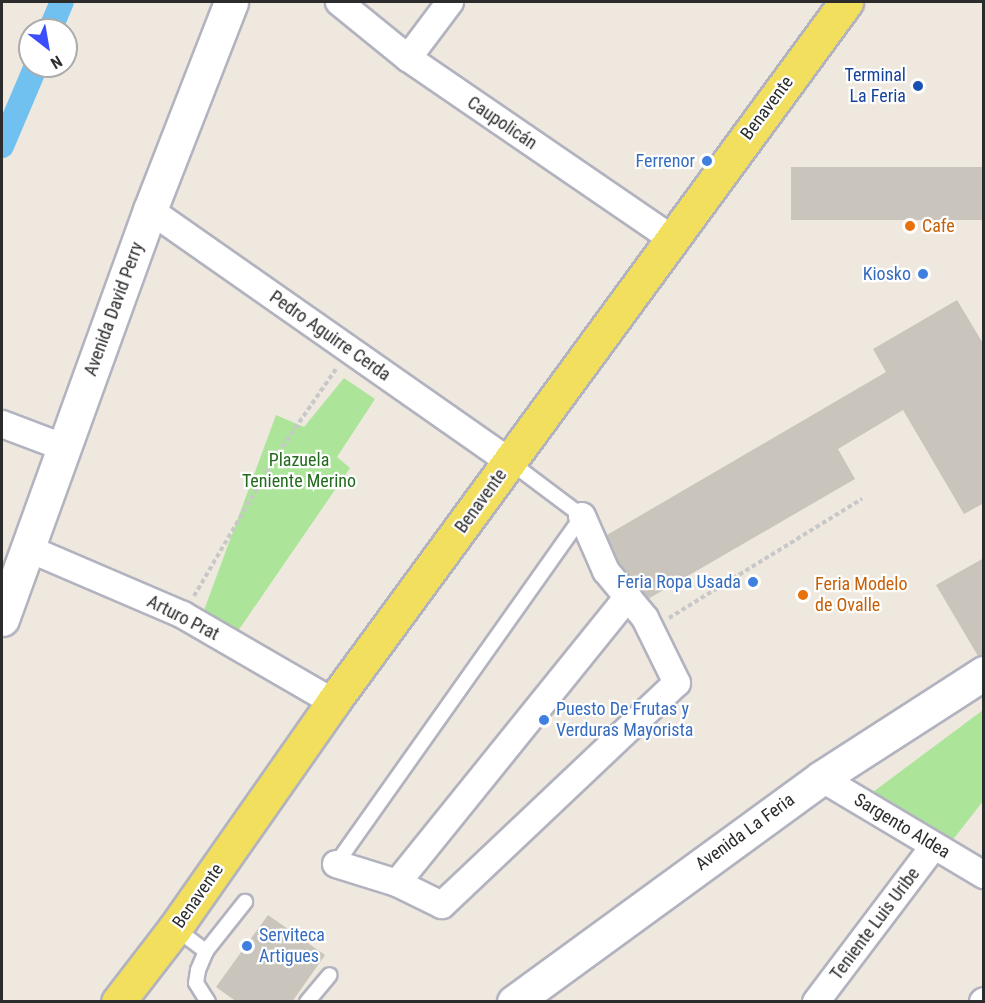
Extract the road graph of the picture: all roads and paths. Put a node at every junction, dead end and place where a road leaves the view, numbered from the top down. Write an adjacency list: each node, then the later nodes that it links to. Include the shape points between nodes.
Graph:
1 (231, 2): 6 (main road, Avenida David Perry)
2 (339, 2): 5 (street, Caupolicán)
3 (450, 2): 5 (street)
4 (846, 2): 7 (main road, Benavente)
5 (408, 58): 7 (street, Caupolicán)
6 (150, 210): 8 (street, Pedro Aguirre Cerda); 10 (main road, Avenida David Perry)
7 (671, 238): 11 (main road, Benavente)
8 (350, 350): 11 (street, Pedro Aguirre Cerda); 16 (path, via 278,453)
9 (2, 424): 10 (street)
10 (63, 447): 14 (main road, Avenida David Perry)
11 (510, 462): 13 (lane); 20 (main road, Benavente)
12 (862, 499): 18 (path)
13 (582, 516): 15 (street, via 606,571); 23 (lane)
14 (27, 548): 16 (street, Arturo Prat); 17 (main road, Avenida David Perry)
15 (628, 597): 18 (street); 25 (street)
16 (183, 615): 20 (street, Arturo Prat)
17 (2, 619)
18 (651, 629): 25 (street, via 677,683 442,905)
19 (984, 673): 21 (main road, Avenida La Feria)
20 (333, 702): 27 (main road, Benavente)
21 (820, 778): 22 (street, Sargento Aldea); 33 (main road, Avenida La Feria)
22 (934, 846): 24 (street, Sargento Aldea); 34 (street, Teniente Luis Uribe)
23 (336, 864): 25 (street)
24 (984, 875)
25 (396, 883)
26 (245, 902): 28 (lane)
27 (175, 928): 28 (lane); 30 (main road, Benavente)
28 (206, 951): 31 (lane, via 196,983)
29 (330, 975): 32 (lane)
30 (122, 1000)
31 (208, 1002)
32 (307, 1002)
33 (514, 1002)
34 (816, 1002)

